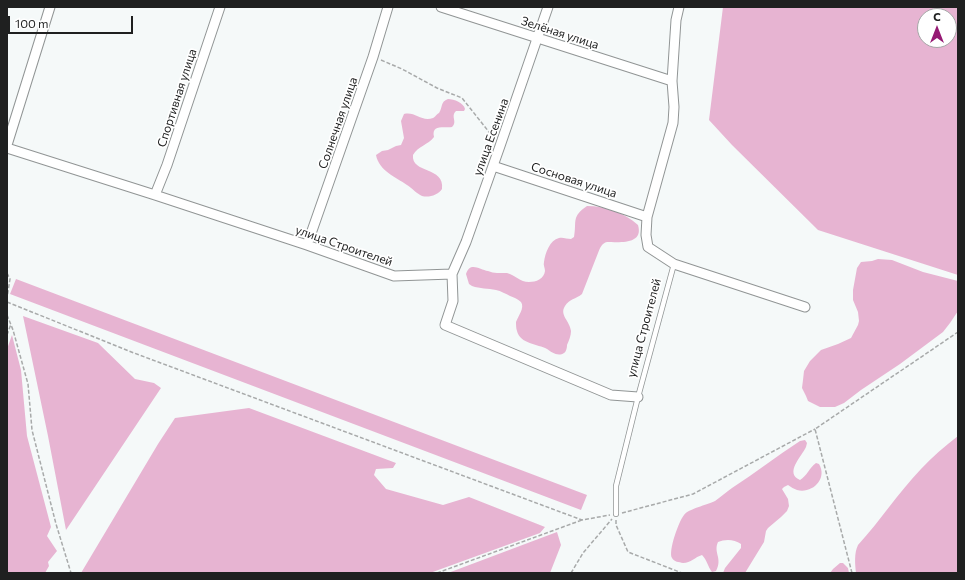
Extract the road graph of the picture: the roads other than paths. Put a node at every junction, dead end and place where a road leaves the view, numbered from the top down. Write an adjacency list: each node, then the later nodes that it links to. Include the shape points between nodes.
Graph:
1 (50, 7): 9 (street)
2 (220, 7): 12 (street, Спортивная улица, via 168,165)
3 (388, 7): 14 (street, Солнечная улица)
4 (441, 7): 7 (street, Зелёная улица)
5 (548, 7): 7 (street, улица Есенина)
6 (679, 7): 8 (street)
7 (538, 38): 8 (street, Зелёная улица); 11 (street, улица Есенина)
8 (672, 81): 13 (street, via 673,123)
9 (7, 145)
10 (7, 148): 12 (street, улица Строителей)
11 (493, 166): 13 (street, Сосновая улица); 16 (street, улица Есенина)
12 (155, 195): 14 (street, улица Строителей)
13 (647, 217): 15 (street, via 648,247)
14 (307, 245): 16 (street, улица Строителей, via 394,276)
15 (674, 264): 17 (street); 18 (lane, улица Строителей)
16 (452, 274): 18 (street, улица Строителей, via 453,301 445,325 611,395)
17 (805, 307)
18 (638, 397): 19 (lane, улица Строителей, via 616,486)
19 (616, 514)

